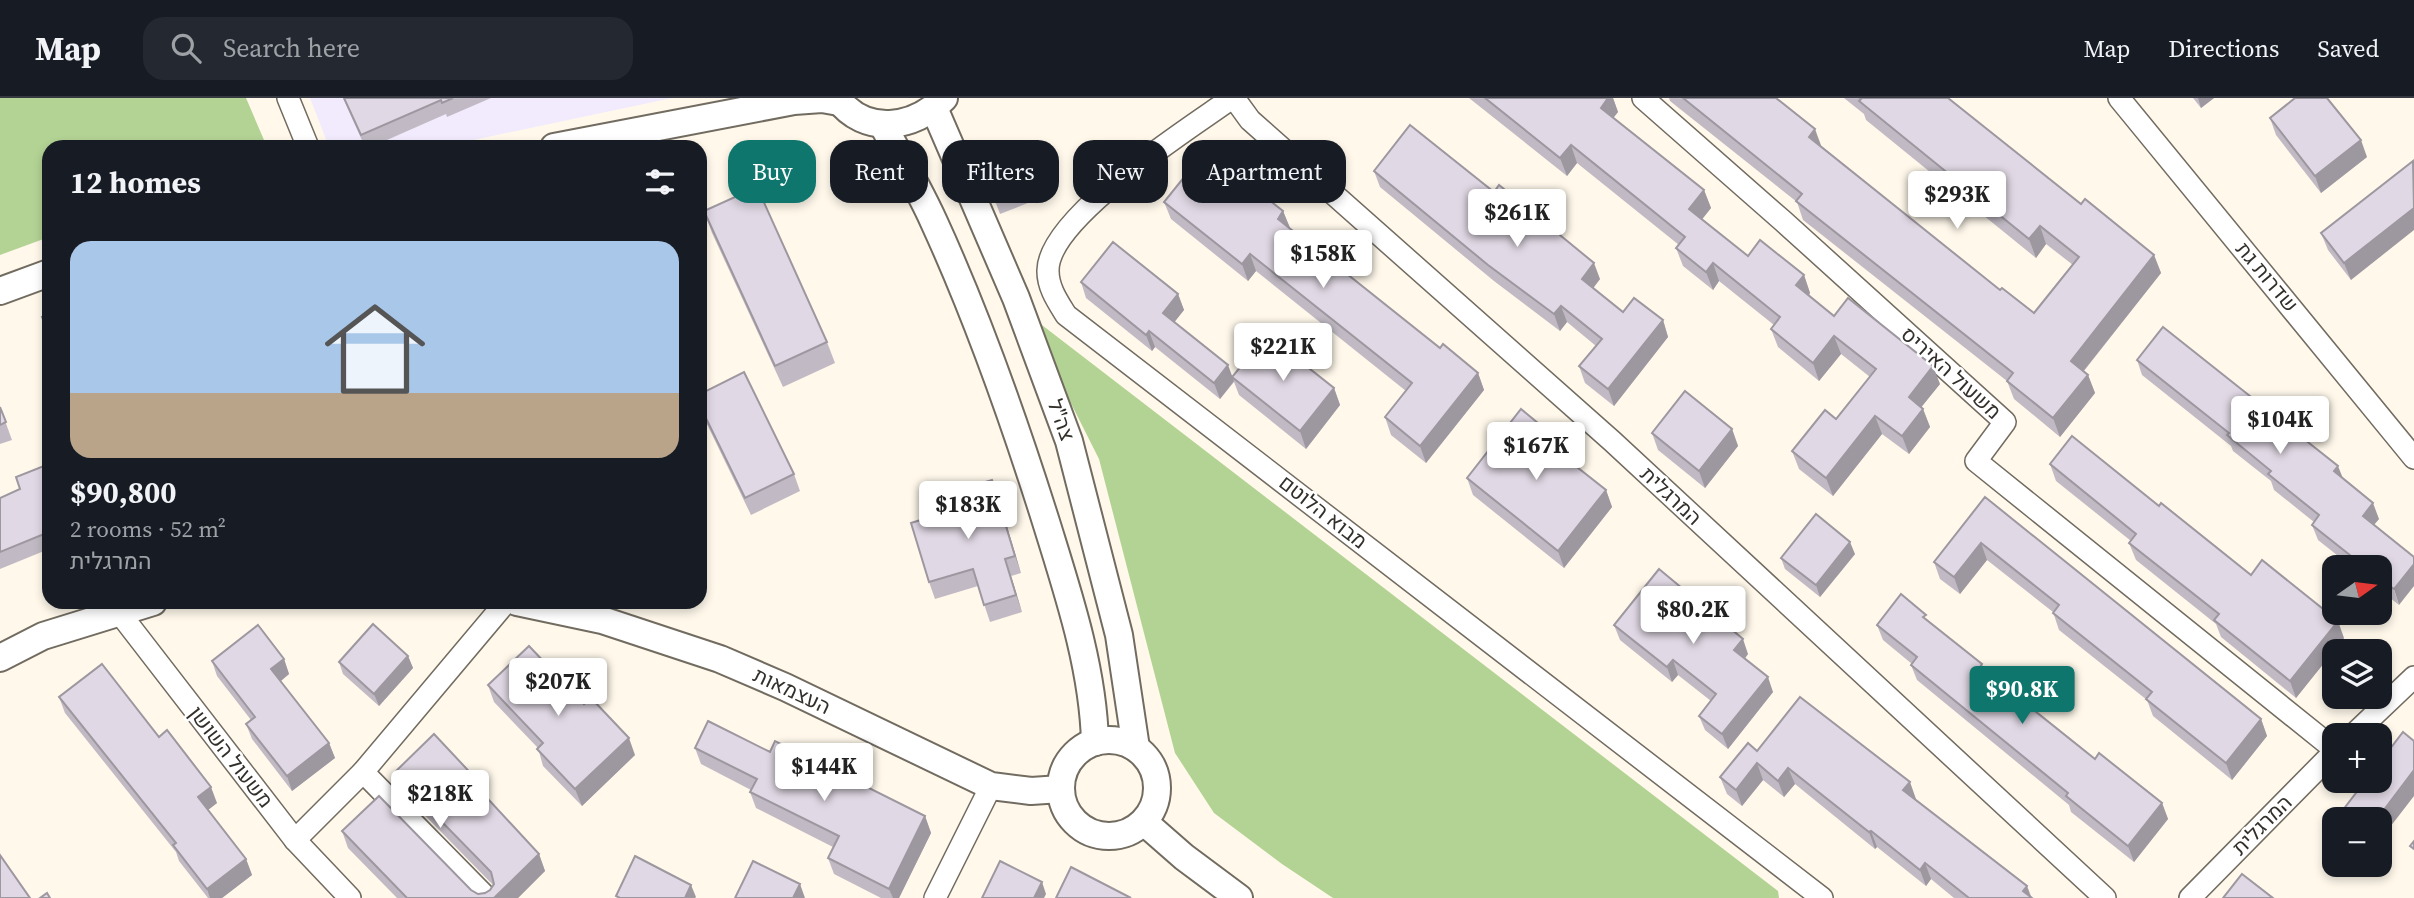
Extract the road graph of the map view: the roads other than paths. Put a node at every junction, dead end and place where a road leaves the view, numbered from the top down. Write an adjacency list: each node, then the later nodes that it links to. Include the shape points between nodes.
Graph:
1 (288, 98): 9 (street)
2 (1233, 98): 34 (street, מבוא הלוטם, via 1089,204 1069,226 1048,269 1052,293 1066,316); 35 (street, המרגלית, via 1250,120 1612,441)
3 (1643, 98): 22 (street, משעול האיריס, via 2005,422 1976,461)
4 (2119, 98): 13 (street, שדרות גת)
5 (838, 100): 6 (street); 8 (street, via 852,113)
6 (771, 102): 10 (street)
7 (939, 103): 8 (street, via 919,118); 23 (street, צה"ל, via 1069,440 1119,635)
8 (882, 124): 21 (street, via 934,221 1026,456 1089,676)
9 (305, 140)
10 (588, 140)
11 (42, 276): 12 (street)
12 (0, 291)
13 (2414, 458)
14 (126, 609): 17 (street)
15 (500, 609): 25 (street)
16 (550, 609): 26 (street, העצמאות, via 602,620 720,659)
17 (118, 611): 18 (street, via 43,636); 29 (street, משעול השושן)
18 (0, 658)
19 (2414, 677): 20 (street)
20 (2366, 723)
21 (1095, 741): 23 (street, via 1123,742); 27 (street, via 1074,755)
22 (2322, 741)
23 (1136, 748): 28 (street, via 1154,769 1157,783 1153,810)
24 (2322, 763): 36 (street, המרגלית)
25 (363, 772): 29 (street); 31 (street)
26 (991, 786): 27 (street, העצמאות); 32 (street)
27 (1060, 789): 28 (street, via 1068,814 1086,831 1110,837 1135,830)
28 (1144, 822): 33 (street)
29 (295, 840): 30 (street, משעול השושן)
30 (350, 898)
31 (487, 898)
32 (935, 898)
33 (1239, 898)
34 (1822, 898)
35 (2105, 898)
36 (2189, 898)

